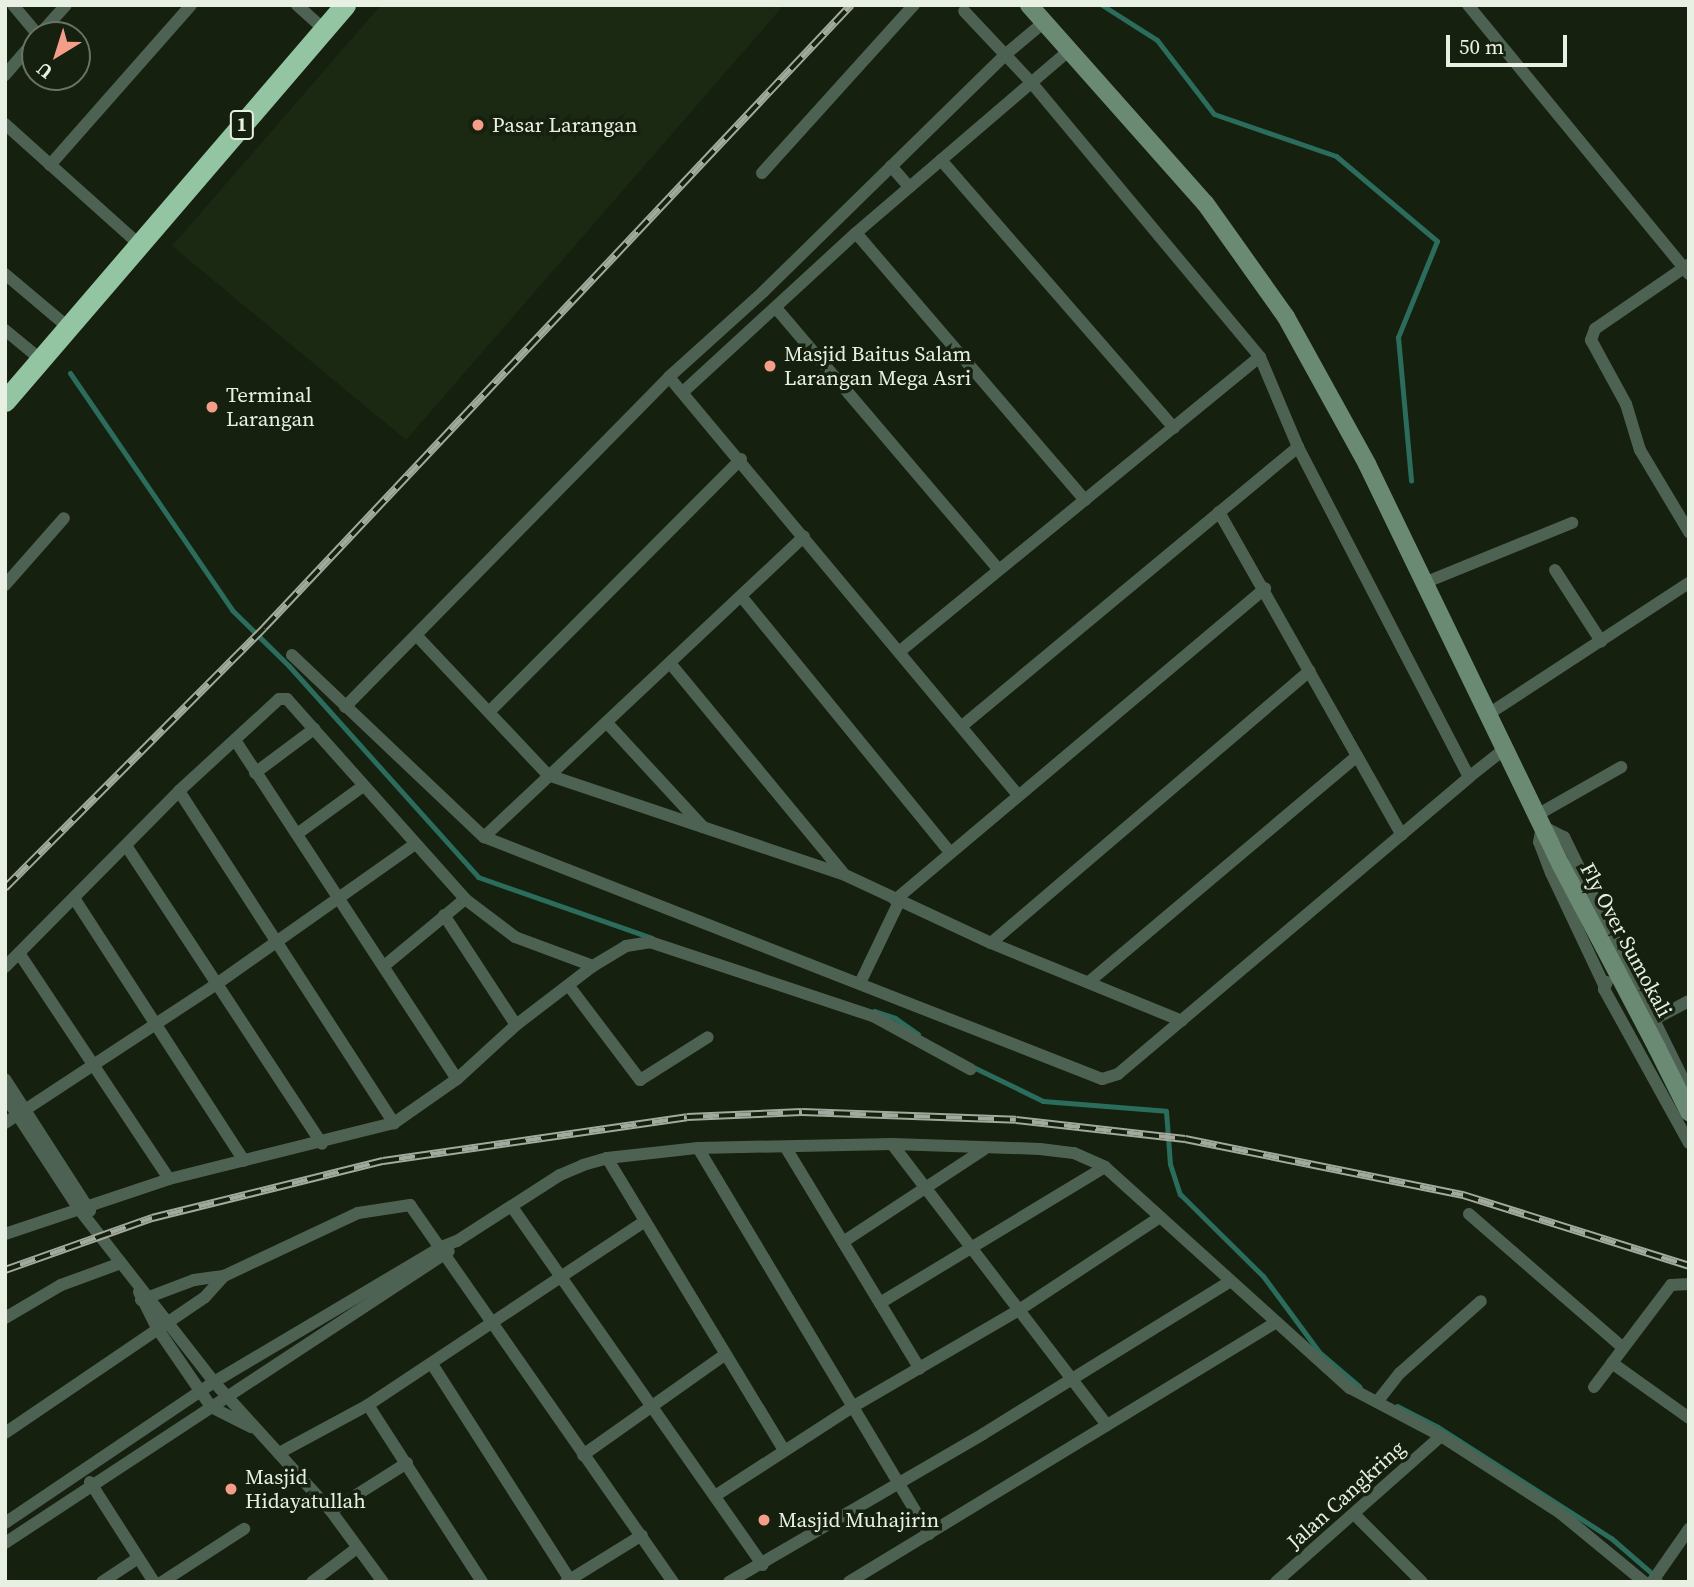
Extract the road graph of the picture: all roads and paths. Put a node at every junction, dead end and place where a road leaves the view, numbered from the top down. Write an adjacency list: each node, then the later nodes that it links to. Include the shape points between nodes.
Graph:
1 (13, 5): 10 (street)
2 (66, 5): 11 (street)
3 (191, 5): 21 (street)
4 (298, 5): 13 (street)
5 (345, 5): 13 (highway, 1)
6 (915, 5): 23 (street)
7 (1029, 5): 12 (main road, Fly Over Sumokali)
8 (1468, 5): 27 (street)
9 (964, 11): 15 (street)
10 (27, 21)
11 (52, 21)
12 (1043, 23): 14 (main road, Fly Over Sumokali); 15 (street)
13 (324, 29): 26 (highway, 1)
14 (1068, 51): 18 (street); 48 (main road, Fly Over Sumokali, via 1205,203 1286,317 1367,464)
15 (1006, 54): 18 (street); 22 (street)
16 (21, 56): 17 (street)
17 (5, 75)
18 (1030, 81): 20 (street); 32 (street)
19 (5, 124): 21 (street)
20 (941, 160): 24 (street); 37 (street)
21 (50, 165): 26 (street)
22 (891, 166): 24 (street); 34 (street)
23 (762, 173)
24 (909, 187): 25 (street)
25 (856, 233): 29 (street); 40 (street)
26 (140, 245): 30 (highway, 1)
27 (1687, 269): 44 (street, via 1595,329 1591,340 1626,404 1640,450)
28 (5, 274): 30 (street)
29 (776, 308): 35 (street); 46 (street)
30 (68, 327): 33 (highway, 1)
31 (5, 330): 33 (street)
32 (1259, 357): 37 (street); 38 (street)
33 (40, 359): 36 (highway, 1)
34 (669, 377): 35 (street); 53 (street)
35 (683, 392): 39 (street)
36 (5, 401)
37 (1174, 428): 40 (street)
38 (1298, 447): 41 (street); 71 (street)
39 (741, 459): 45 (street); 60 (street)
40 (1085, 500): 46 (street)
41 (1219, 512): 51 (street); 63 (street)
42 (64, 518): 50 (street)
43 (1572, 523): 48 (street)
44 (1689, 532)
45 (804, 536): 52 (street); 55 (street)
46 (998, 569): 55 (street)
47 (1555, 570): 54 (street)
48 (1424, 583): 61 (main road, Fly Over Sumokali)
49 (1689, 583): 54 (street)
50 (5, 585)
51 (1265, 588): 58 (street); 74 (street)
52 (741, 596): 57 (street); 82 (street)
53 (417, 636): 59 (street); 60 (street)
54 (1601, 640): 61 (street)
55 (899, 652): 63 (street)
56 (292, 655): 59 (street)
57 (670, 663): 62 (street); 83 (street)
58 (1310, 671): 67 (street); 90 (street)
59 (345, 707): 79 (street)
60 (489, 712): 70 (street)
61 (1487, 715): 66 (main road, Fly Over Sumokali)
62 (608, 724): 70 (street); 76 (street)
63 (962, 726): 74 (street)
64 (314, 729): 65 (street, via 294,702 283,698); 69 (street); 72 (street)
65 (235, 740): 69 (street); 73 (street)
66 (1502, 751): 71 (street); 75 (main road, Fly Over Sumokali)
67 (1357, 757): 78 (street); 97 (street)
68 (1621, 767): 75 (street)
69 (255, 773): 77 (street)
70 (548, 775): 76 (street); 79 (street)
71 (1469, 778): 78 (street)
72 (363, 786): 77 (street); 80 (street)
73 (179, 791): 81 (street); 89 (street)
74 (1018, 795): 82 (street)
75 (1540, 820): 95 (street, via 1564,837); 99 (street, via 1539,842 1550,873); 114 (main road, Fly Over Sumokali, bridge)
76 (704, 828): 83 (street)
77 (297, 834): 85 (street)
78 (1402, 835): 103 (street)
79 (484, 836): 96 (street)
80 (415, 844): 85 (street); 86 (street)
81 (127, 847): 84 (street); 98 (street)
82 (949, 852): 87 (street)
83 (845, 875): 87 (street)
84 (74, 898): 91 (street); 104 (street)
85 (339, 898): 89 (street); 92 (street)
86 (465, 899): 88 (street); 93 (street, via 514,937)
87 (897, 901): 90 (street); 96 (street)
88 (444, 915): 92 (street); 105 (street)
89 (278, 941): 98 (street); 116 (street)
90 (991, 943): 97 (street)
91 (19, 953): 94 (street); 107 (street)
92 (384, 966): 110 (street)
93 (593, 966): 100 (street); 108 (street, via 626,946 650,942 873,1016)
94 (5, 967)
95 (1634, 978): 99 (street, via 1623,973); 102 (street)
96 (860, 981): 103 (street, via 1102,1079 1118,1074)
97 (1090, 981): 103 (street)
98 (218, 983): 104 (street); 117 (street)
99 (1604, 985): 118 (street)
100 (569, 986): 105 (street); 106 (street, via 640,1080)
101 (1689, 1001): 102 (street)
102 (1655, 1019): 111 (street)
103 (1182, 1021)
104 (155, 1022): 107 (street); 124 (street)
105 (516, 1025): 110 (street)
106 (708, 1037)
107 (93, 1062): 113 (street); 126 (street)
108 (970, 1069)
109 (5, 1079): 113 (street)
110 (457, 1079): 116 (street)
111 (1689, 1091)
112 (5, 1096): 113 (street)
113 (22, 1112): 115 (street); 128 (street)
114 (1689, 1112)
115 (5, 1122)
116 (394, 1123): 117 (street)
117 (322, 1143): 124 (street)
118 (1689, 1143)
119 (892, 1144): 120 (street); 122 (street); 127 (street)
120 (786, 1148): 121 (street); 134 (street)
121 (698, 1149): 123 (street); 164 (street)
122 (983, 1150): 125 (street, via 1074,1153); 127 (street)
123 (607, 1158): 129 (street, via 560,1175); 132 (street)
124 (244, 1161): 126 (street)
125 (1105, 1167): 131 (street); 135 (street)
126 (169, 1179): 128 (street)
127 (927, 1187): 134 (street); 135 (street)
128 (84, 1208): 133 (street); 137 (street)
129 (513, 1208): 136 (street); 138 (street)
130 (1469, 1214): 151 (street)
131 (1160, 1217): 140 (street); 145 (street)
132 (643, 1222): 138 (street); 152 (street)
133 (5, 1234)
134 (843, 1242): 144 (street)
135 (971, 1245): 144 (street); 145 (street)
136 (443, 1251): 139 (street, via 416,1210 401,1203 358,1213); 146 (street); 148 (street)
137 (121, 1262): 142 (street); 147 (street, via 61,1285)
138 (559, 1274): 148 (street); 163 (street)
139 (224, 1276): 142 (street, via 194,1280); 150 (street, via 205,1297)
140 (1229, 1282): 149 (street); 156 (street)
141 (1689, 1284): 151 (street, via 1671,1285)
142 (145, 1297): 150 (street)
143 (1481, 1301): 161 (street, via 1390,1384)
144 (880, 1303): 155 (street)
145 (1019, 1310): 155 (street); 156 (street)
146 (342, 1312): 157 (street); 160 (street)
147 (5, 1318)
148 (491, 1322): 154 (street); 173 (street)
149 (1276, 1322): 161 (street, via 1336,1377); 167 (street)
150 (162, 1324): 157 (street); 159 (street); 169 (street)
151 (1623, 1348): 153 (street)
152 (724, 1355): 163 (street); 171 (street)
153 (1612, 1363): 158 (street); 166 (street)
154 (432, 1364): 162 (street); 191 (street)
155 (920, 1369): 164 (street)
156 (1072, 1381): 167 (street); 176 (street)
157 (214, 1382): 159 (street); 160 (street)
158 (1594, 1387)
159 (200, 1394): 165 (street); 175 (street)
160 (227, 1395): 165 (street); 168 (street)
161 (1378, 1401): 170 (street)
162 (368, 1405): 172 (street); 174 (street)
163 (651, 1405): 173 (street); 178 (street)
164 (854, 1406): 171 (street); 176 (street)
165 (211, 1407): 168 (street); 177 (street)
166 (1689, 1418)
167 (1107, 1425): 184 (street)
168 (254, 1429): 172 (street)
169 (5, 1433)
170 (1441, 1436): 180 (street, Jalan Cangkring); 193 (street, via 1559,1512)
171 (784, 1450): 178 (street)
172 (281, 1452): 179 (street)
173 (583, 1455): 185 (street)
174 (407, 1463): 179 (street); 199 (street)
175 (85, 1474): 177 (street); 181 (street)
176 (901, 1481): 184 (street); 189 (street)
177 (94, 1488): 186 (street); 188 (street)
178 (718, 1494): 189 (street)
179 (331, 1511): 187 (street)
180 (1354, 1514): 202 (street, Jalan Cangkring); 203 (street)
181 (5, 1523)
182 (244, 1529): 196 (street)
183 (1689, 1529): 193 (street)
184 (929, 1534): 192 (street)
185 (642, 1535): 191 (street); 200 (street)
186 (5, 1544)
187 (357, 1548): 190 (street); 198 (street)
188 (138, 1558): 194 (street); 195 (street)
189 (763, 1565): 201 (street)
190 (331, 1576): 197 (street)
191 (568, 1581)
192 (853, 1581)
193 (1649, 1581)
194 (102, 1582)
195 (154, 1582)
196 (162, 1582)
197 (312, 1582)
198 (383, 1582)
199 (482, 1582)
200 (673, 1582)
201 (729, 1582)
202 (1276, 1582)
203 (1422, 1582)

